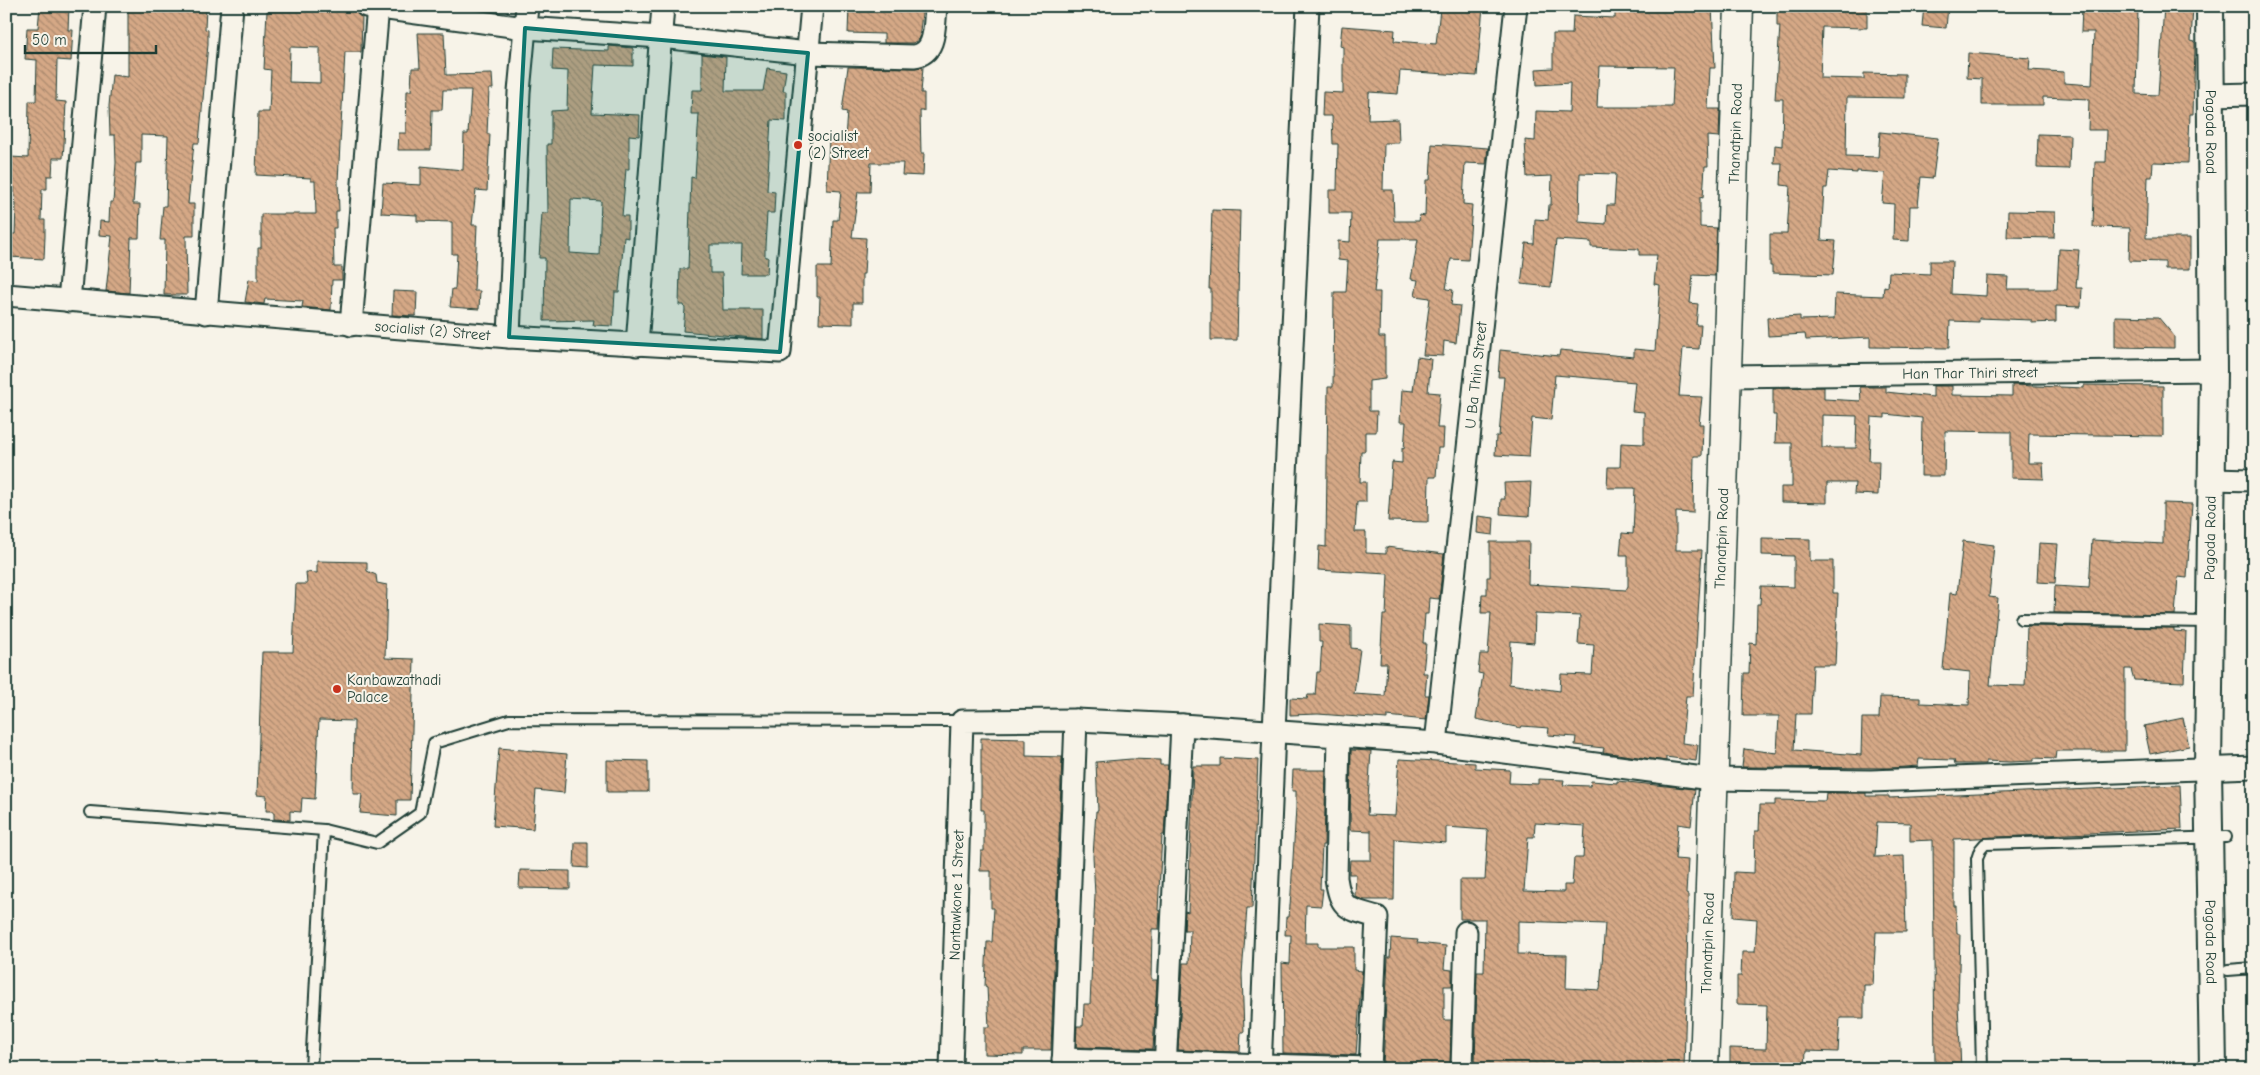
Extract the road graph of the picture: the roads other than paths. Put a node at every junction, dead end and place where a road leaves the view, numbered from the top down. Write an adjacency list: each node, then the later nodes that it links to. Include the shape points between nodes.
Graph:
1 (95, 6): 20 (street)
2 (232, 6): 21 (street)
3 (374, 6): 13 (street); 22 (street)
4 (527, 6): 13 (street)
5 (663, 6): 14 (street)
6 (812, 6): 15 (street, socialist (2) Street)
7 (936, 6): 15 (street, via 933,35 928,50 922,55)
8 (1308, 6): 33 (street)
9 (1516, 6): 35 (street, U Ba Thin Street)
10 (1740, 6): 26 (main road, Thanatpin Road)
11 (2210, 6): 17 (street, Pagoda Road)
12 (2226, 6): 17 (street, Pagoda Road)
13 (525, 28): 14 (street); 23 (street)
14 (661, 37): 15 (street); 24 (street)
15 (808, 54): 24 (street, socialist (2) Street, via 780,352)
16 (2254, 94): 17 (street)
17 (2219, 95): 18 (street, Pagoda Road)
18 (2220, 204): 25 (street, Pagoda Road); 27 (street, Pagoda Road)
19 (6, 295): 20 (street, socialist (2) Street)
20 (69, 301): 21 (street, socialist (2) Street)
21 (206, 313): 22 (street, socialist (2) Street)
22 (351, 324): 23 (street, socialist (2) Street)
23 (509, 337): 24 (street, socialist (2) Street)
24 (638, 345)
25 (2213, 370): 26 (street, Han Thar Thiri street); 27 (street, Pagoda Road)
26 (1728, 376): 38 (main road, Thanatpin Road)
27 (2231, 480): 29 (street, Pagoda Road); 37 (street, Pagoda Road)
28 (2021, 618): 29 (lane)
29 (2210, 622): 37 (street, Pagoda Road)
30 (1076, 720): 31 (street); 32 (street); 45 (street)
31 (962, 721): 40 (lane, via 509,720 434,743 420,813 377,843); 50 (street, Nantawkone 1 Street)
32 (1182, 725): 33 (street); 46 (street)
33 (1274, 731): 34 (street); 47 (street)
34 (1339, 736): 35 (street); 48 (street, via 1336,878 1339,898 1351,909 1377,917)
35 (1436, 743): 38 (street)
36 (2254, 767): 37 (street)
37 (2217, 768): 38 (street, via 1872,781); 41 (street, Pagoda Road)
38 (1711, 779): 52 (main road, Thanatpin Road)
39 (90, 812): 40 (lane)
40 (324, 830): 49 (lane)
41 (2218, 838): 43 (street, Pagoda Road); 53 (lane, via 1985,844 1977,859)
42 (1466, 932): 51 (street)
43 (2222, 953): 44 (lane); 54 (street, Pagoda Road); 55 (street, Pagoda Road)
44 (2254, 968)
45 (1063, 1064): 46 (street)
46 (1165, 1065): 47 (street)
47 (1260, 1067): 48 (street)
48 (1370, 1068)
49 (312, 1069)
50 (951, 1069)
51 (1462, 1069)
52 (1704, 1069)
53 (1982, 1069)
54 (2213, 1069)
55 (2229, 1069)

